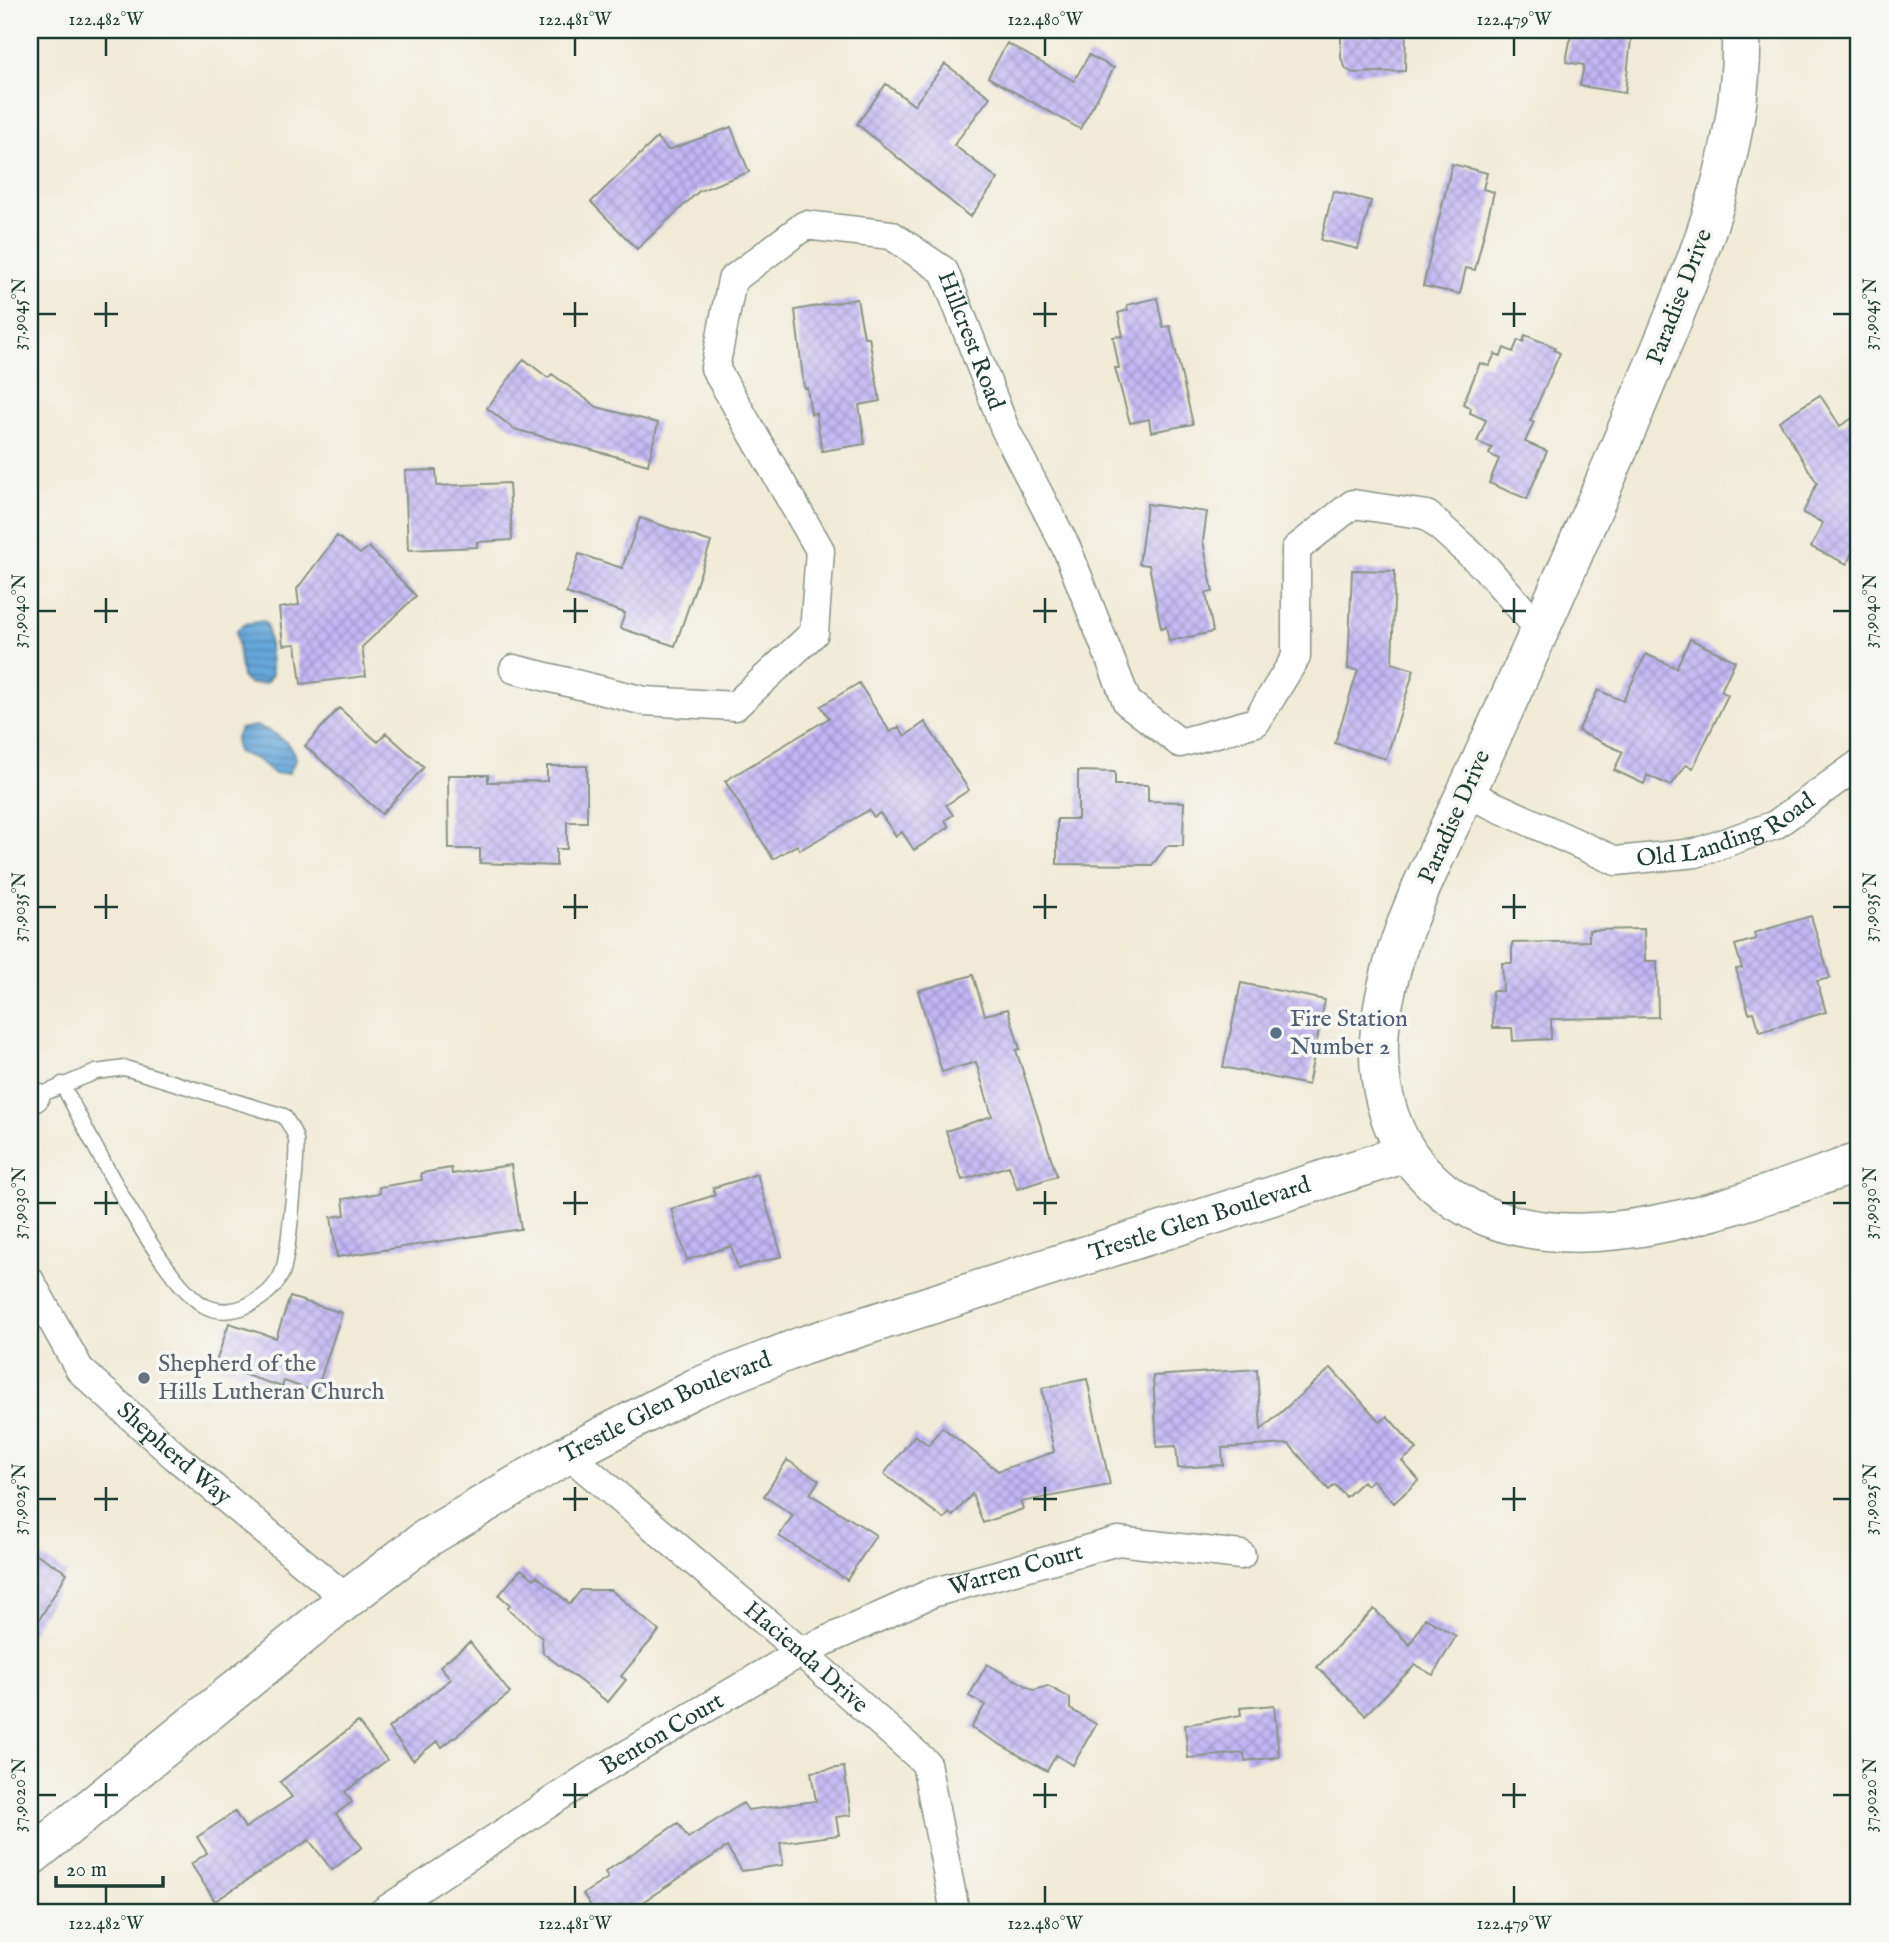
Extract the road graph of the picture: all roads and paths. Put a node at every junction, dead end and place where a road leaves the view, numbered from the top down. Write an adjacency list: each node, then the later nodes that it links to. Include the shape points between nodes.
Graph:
1 (1741, 30): 2 (street, Paradise Drive, via 1731,147 1706,232)
2 (1541, 630): 3 (street, Hillcrest Road, via 1486,568 1427,514 1353,505 1296,550 1296,657 1256,722 1180,743 1127,702 1067,549 1005,429 944,271 891,235 805,225 732,280 715,368 820,550 814,633 736,706 645,701); 5 (street, Paradise Drive)
3 (514, 668)
4 (1859, 764): 5 (street, Old Landing Road, via 1775,825 1696,853 1616,860)
5 (1466, 793): 8 (street, Paradise Drive, via 1406,930 1382,1014 1379,1052 1383,1087)
6 (62, 1084): 6 (lane, via 171,1277 207,1307 237,1310 270,1294 284,1271 293,1189 296,1138 284,1116 125,1068); 7 (lane)
7 (32, 1098)
8 (1407, 1153): 9 (street, Paradise Drive, via 1441,1191 1480,1213 1530,1228 1583,1233 1634,1230 1683,1220); 11 (street, Trestle Glen Boulevard, via 765,1359 695,1388)
9 (1859, 1162)
10 (30, 1281): 13 (street, Shepherd Way, via 80,1370 175,1457)
11 (568, 1454): 13 (street, Trestle Glen Boulevard, via 436,1532); 14 (street, Hacienda Drive)
12 (1241, 1555): 14 (street, Warren Court, via 1118,1541 932,1593)
13 (347, 1599): 15 (street, Trestle Glen Boulevard)
14 (801, 1652): 16 (street, Benton Court, via 589,1777); 17 (street, Hacienda Drive, via 926,1763)
15 (30, 1857)
16 (383, 1912)
17 (956, 1912)

